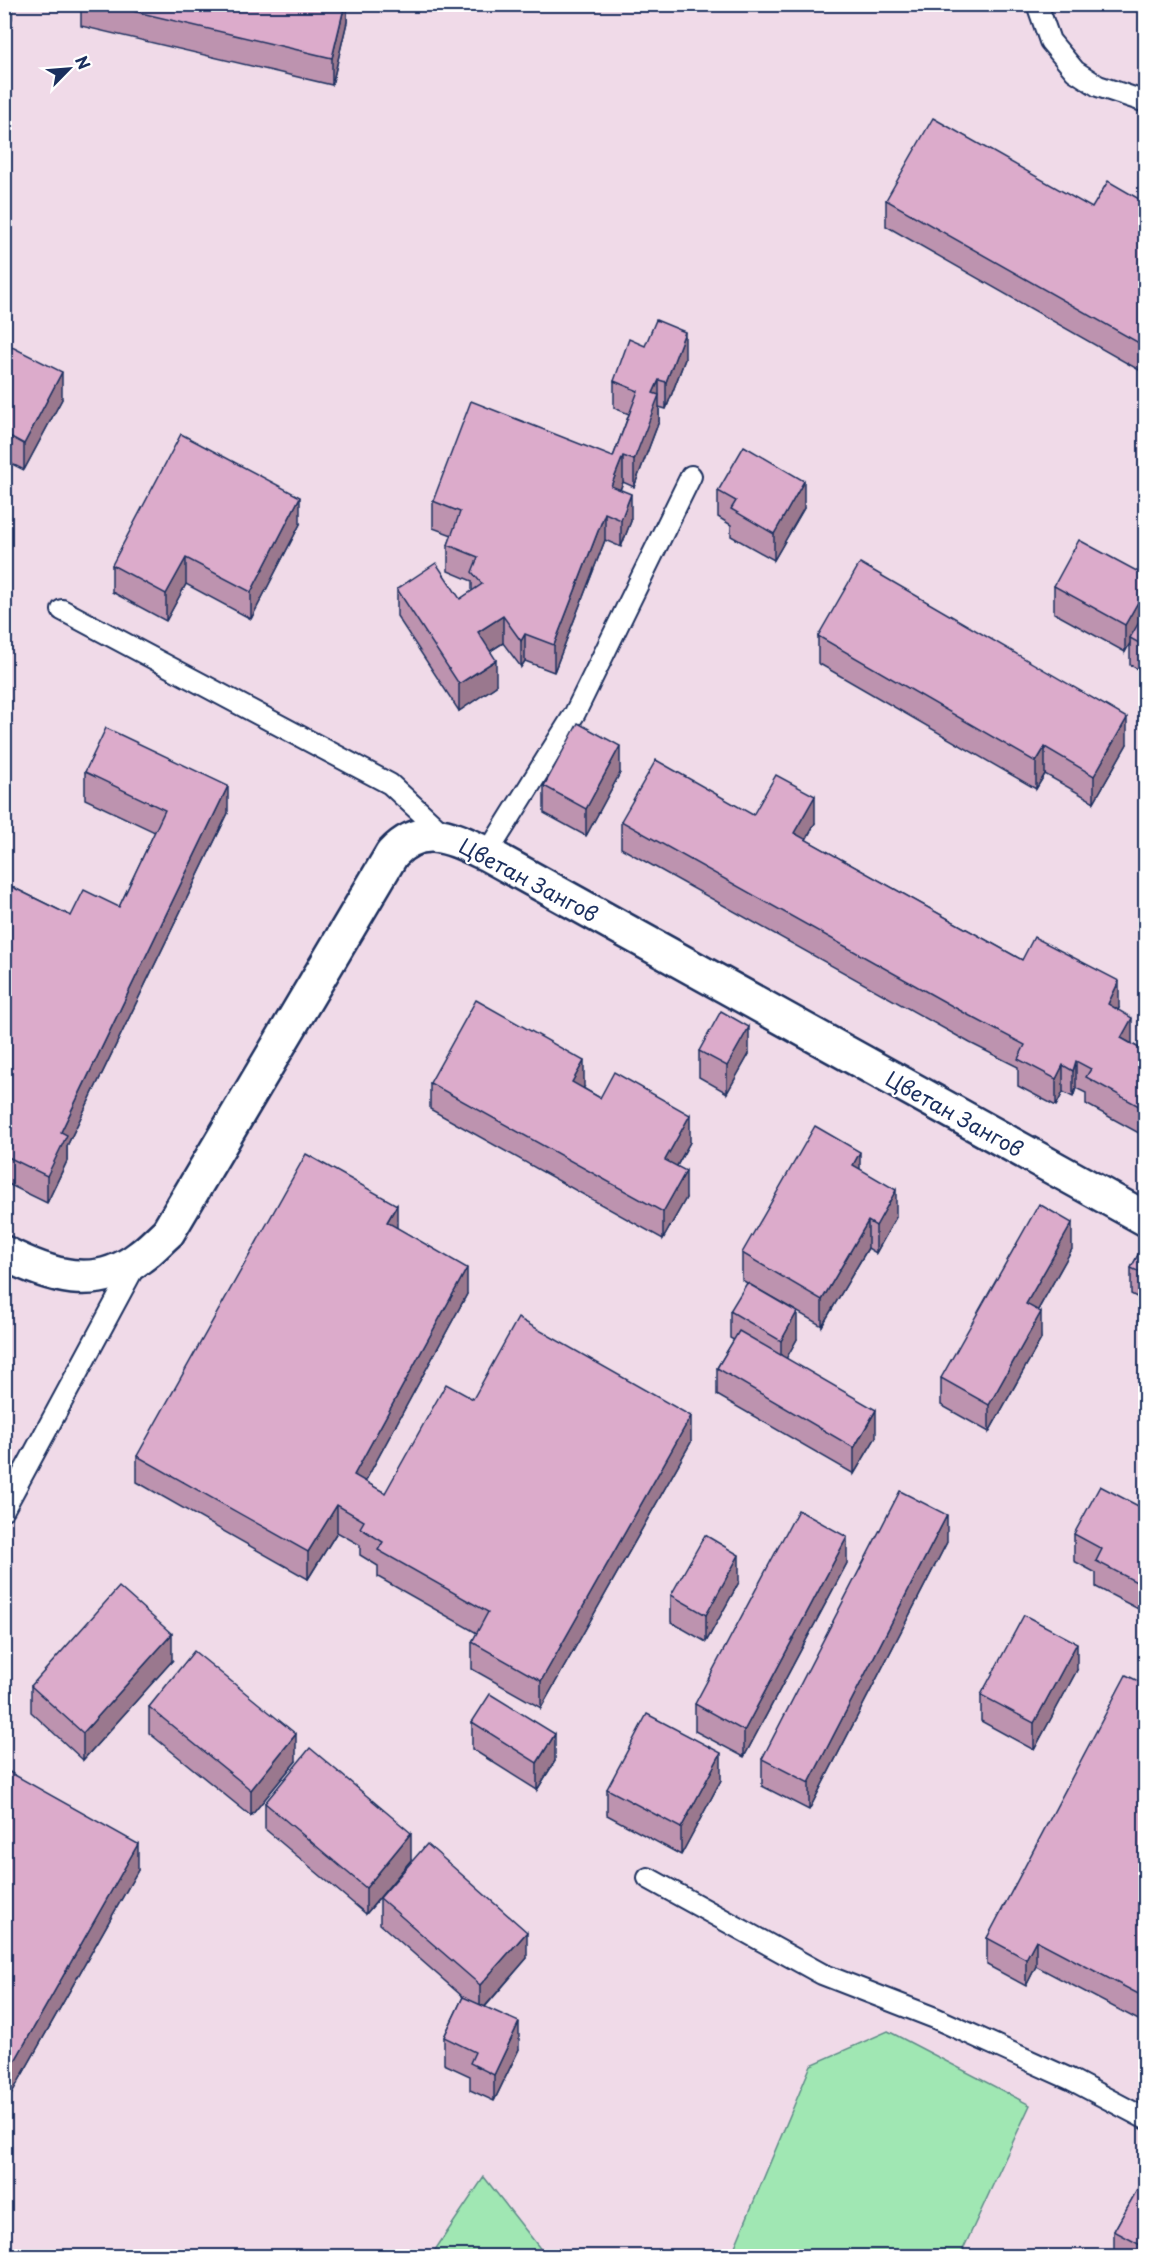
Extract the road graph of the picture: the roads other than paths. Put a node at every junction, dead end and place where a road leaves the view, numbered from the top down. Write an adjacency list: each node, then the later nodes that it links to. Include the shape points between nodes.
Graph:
1 (1037, 4): 2 (lane, via 1050,41 1075,71 1098,86)
2 (1146, 102)
3 (690, 476): 6 (lane, via 575,713)
4 (62, 610): 5 (lane, via 390,784)
5 (445, 835): 6 (street, Цветан Зангов); 9 (street, Цветан Зангов, via 412,839 392,854 168,1232)
6 (487, 854): 7 (street, Цветан Зангов)
7 (1146, 1219)
8 (4, 1253): 9 (street, Цветан Зангов, via 35,1269 68,1278 108,1275)
9 (139, 1259): 10 (lane)
10 (4, 1509)
11 (648, 1878): 12 (lane, via 822,1974 1070,2079)
12 (1146, 2120)

